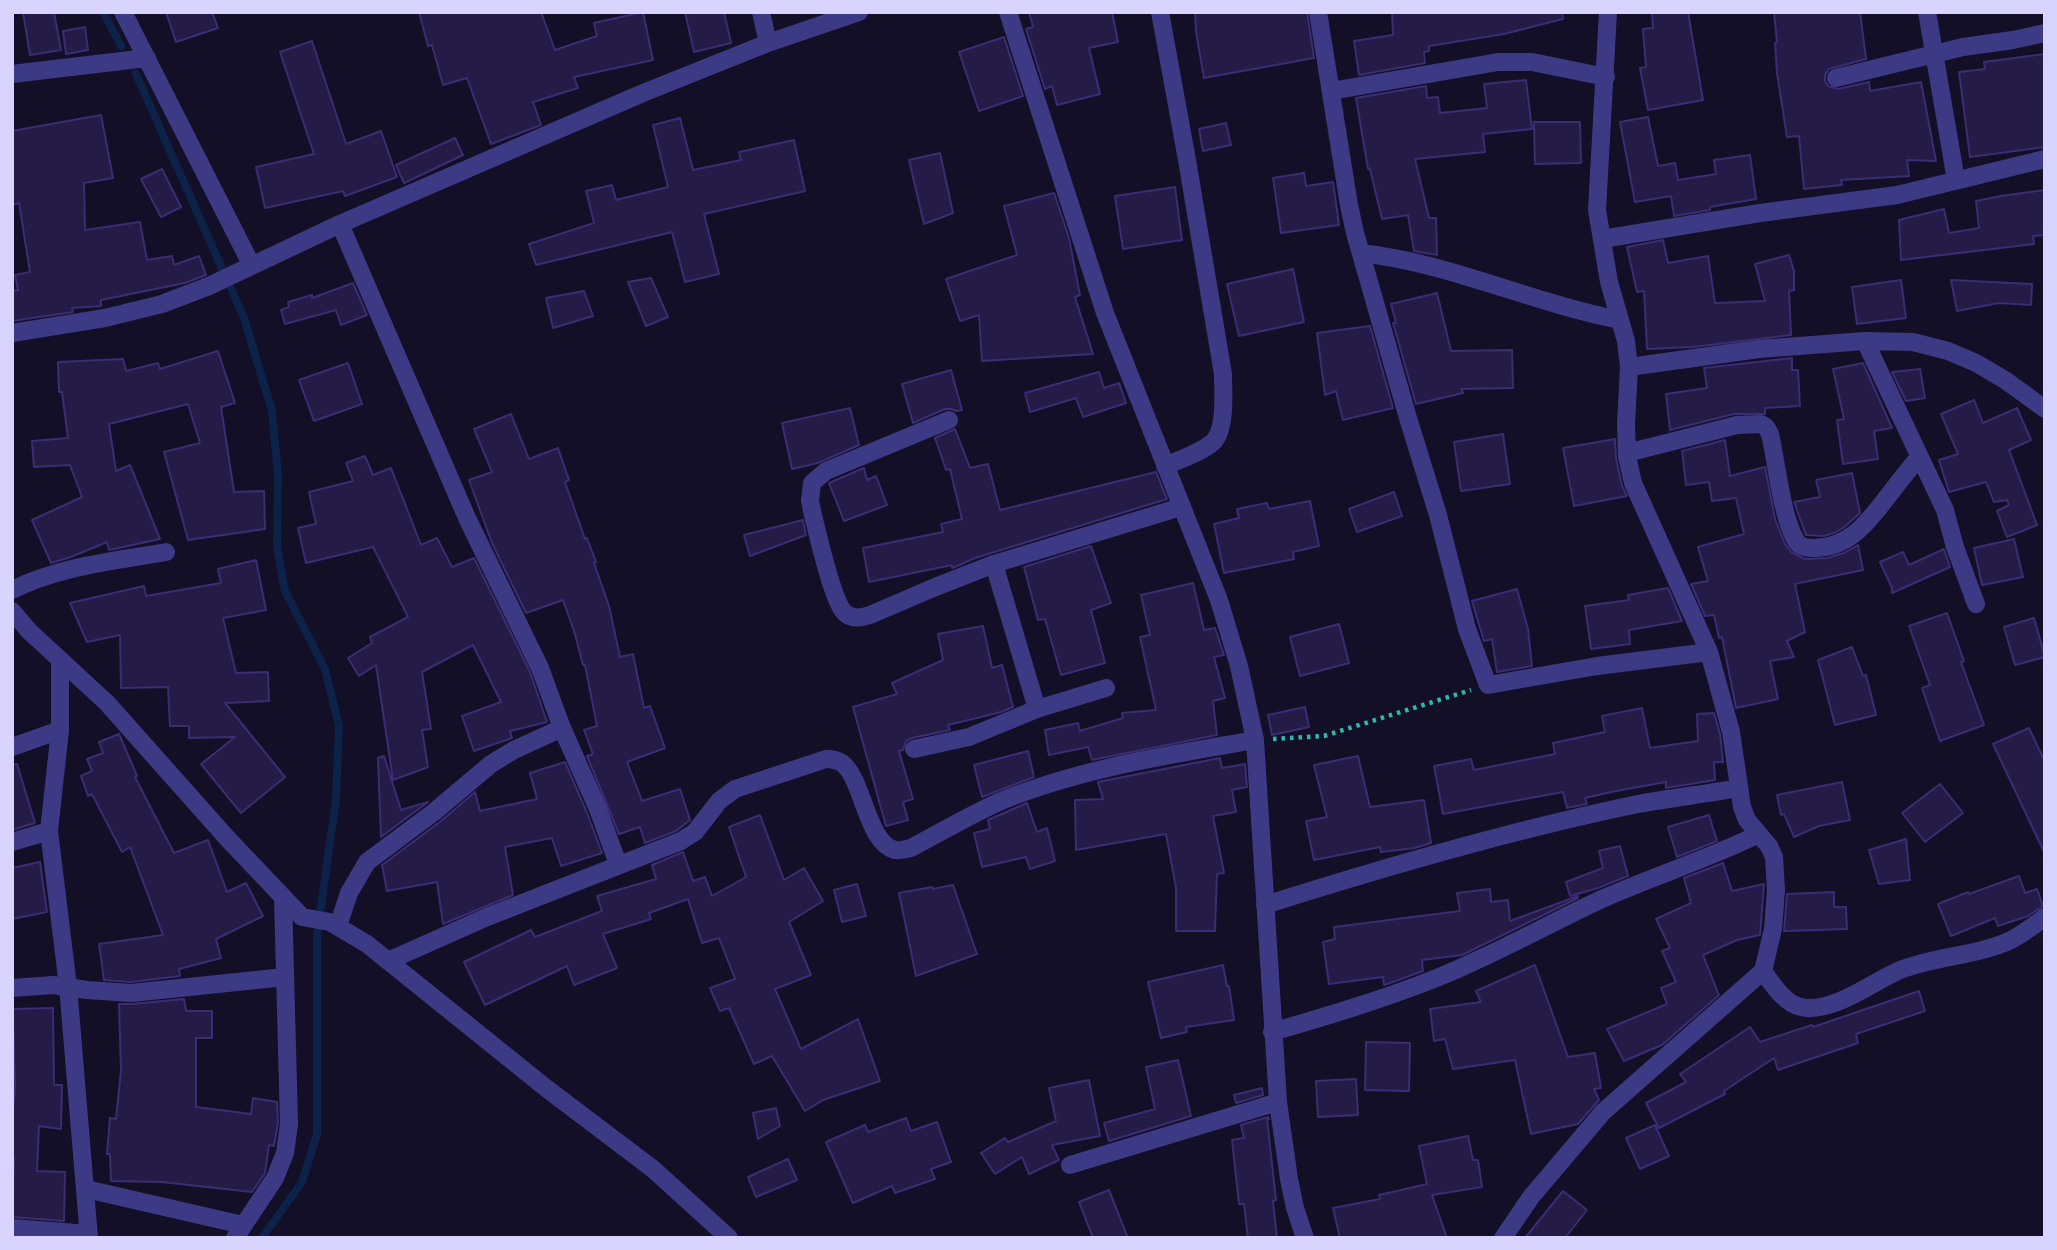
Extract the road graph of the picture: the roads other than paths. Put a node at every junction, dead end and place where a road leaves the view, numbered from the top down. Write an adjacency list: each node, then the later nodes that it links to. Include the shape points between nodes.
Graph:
1 (123, 12): 12 (street)
2 (761, 12): 10 (street)
3 (859, 12): 10 (street)
4 (1008, 12): 31 (street, via 1104,313)
5 (1160, 12): 31 (street, via 1223,374 1223,407 1214,441)
6 (1318, 12): 16 (street)
7 (1608, 12): 14 (street)
8 (1927, 12): 11 (street)
9 (2045, 33): 11 (street)
10 (768, 43): 19 (street)
11 (1933, 55): 15 (street); 18 (street)
12 (147, 58): 13 (street); 22 (street)
13 (12, 74)
14 (1606, 77): 16 (street, via 1532,62 1497,62); 20 (street, via 1597,211)
15 (1836, 78)
16 (1331, 91): 21 (street)
17 (2045, 159): 18 (street)
18 (1956, 180): 20 (street, via 1897,195)
19 (340, 224): 22 (street); 42 (street, via 467,518 540,668)
20 (1602, 239): 23 (street)
21 (1361, 253): 23 (street, via 1425,264); 38 (street, via 1467,629 1488,685)
22 (250, 265): 24 (street, via 162,303)
23 (1620, 320): 26 (street)
24 (12, 333)
25 (1865, 341): 26 (street, via 1759,349); 27 (street, via 1913,342 1948,351 1976,363); 30 (street)
26 (1629, 367): 29 (street)
27 (2045, 409)
28 (949, 419): 34 (street, via 827,471 812,483 812,511 833,588 844,613 860,618)
29 (1627, 453): 30 (street, via 1737,425 1766,427 1796,543 1822,549 1860,530); 38 (street, via 1633,483)
30 (1919, 457): 36 (street, via 1945,510)
31 (1165, 466): 32 (street)
32 (1181, 507): 34 (street); 44 (street, via 1220,600)
33 (166, 552): 35 (street, via 56,573)
34 (994, 564): 41 (street)
35 (12, 590)
36 (1976, 604)
37 (12, 611): 39 (street)
38 (1709, 652): 47 (street, via 1731,732)
39 (60, 660): 43 (street); 52 (street, via 123,720)
40 (1105, 688): 41 (street)
41 (1037, 709): 46 (street, via 969,737)
42 (562, 728): 51 (street); 55 (street, via 491,764 367,862)
43 (60, 730): 45 (street); 48 (street)
44 (1255, 740): 51 (street, via 1044,786 901,850 886,845 878,835 842,763 826,759 735,789 681,841); 53 (street)
45 (12, 747)
46 (914, 749)
47 (1739, 788): 49 (street, via 1747,820); 53 (street, via 1553,824 1386,867)
48 (49, 831): 50 (street); 59 (street)
49 (1759, 834): 57 (street, via 1769,846 1775,870 1773,929); 61 (street, via 1598,901 1434,979)
50 (12, 842)
51 (618, 864): 56 (street)
52 (284, 897): 55 (street, via 302,917); 58 (street)
53 (1265, 905): 61 (street)
54 (2045, 917): 57 (street, via 2010,941 1901,970 1832,1004 1814,1008 1787,1000)
55 (334, 924): 56 (street)
56 (388, 961): 68 (street, via 653,1169)
57 (1763, 971): 70 (street, via 1603,1112 1531,1197)
58 (285, 976): 59 (street, via 131,993); 66 (street, via 289,1124 285,1153 275,1178)
59 (68, 986): 60 (street); 64 (street)
60 (12, 988)
61 (1272, 1032): 62 (street)
62 (1278, 1102): 63 (street); 69 (street, via 1291,1189)
63 (1070, 1165)
64 (86, 1189): 66 (street); 67 (street)
65 (12, 1228): 67 (street)
66 (239, 1231)
67 (89, 1236)
68 (729, 1238)
69 (1305, 1238)
70 (1503, 1238)

